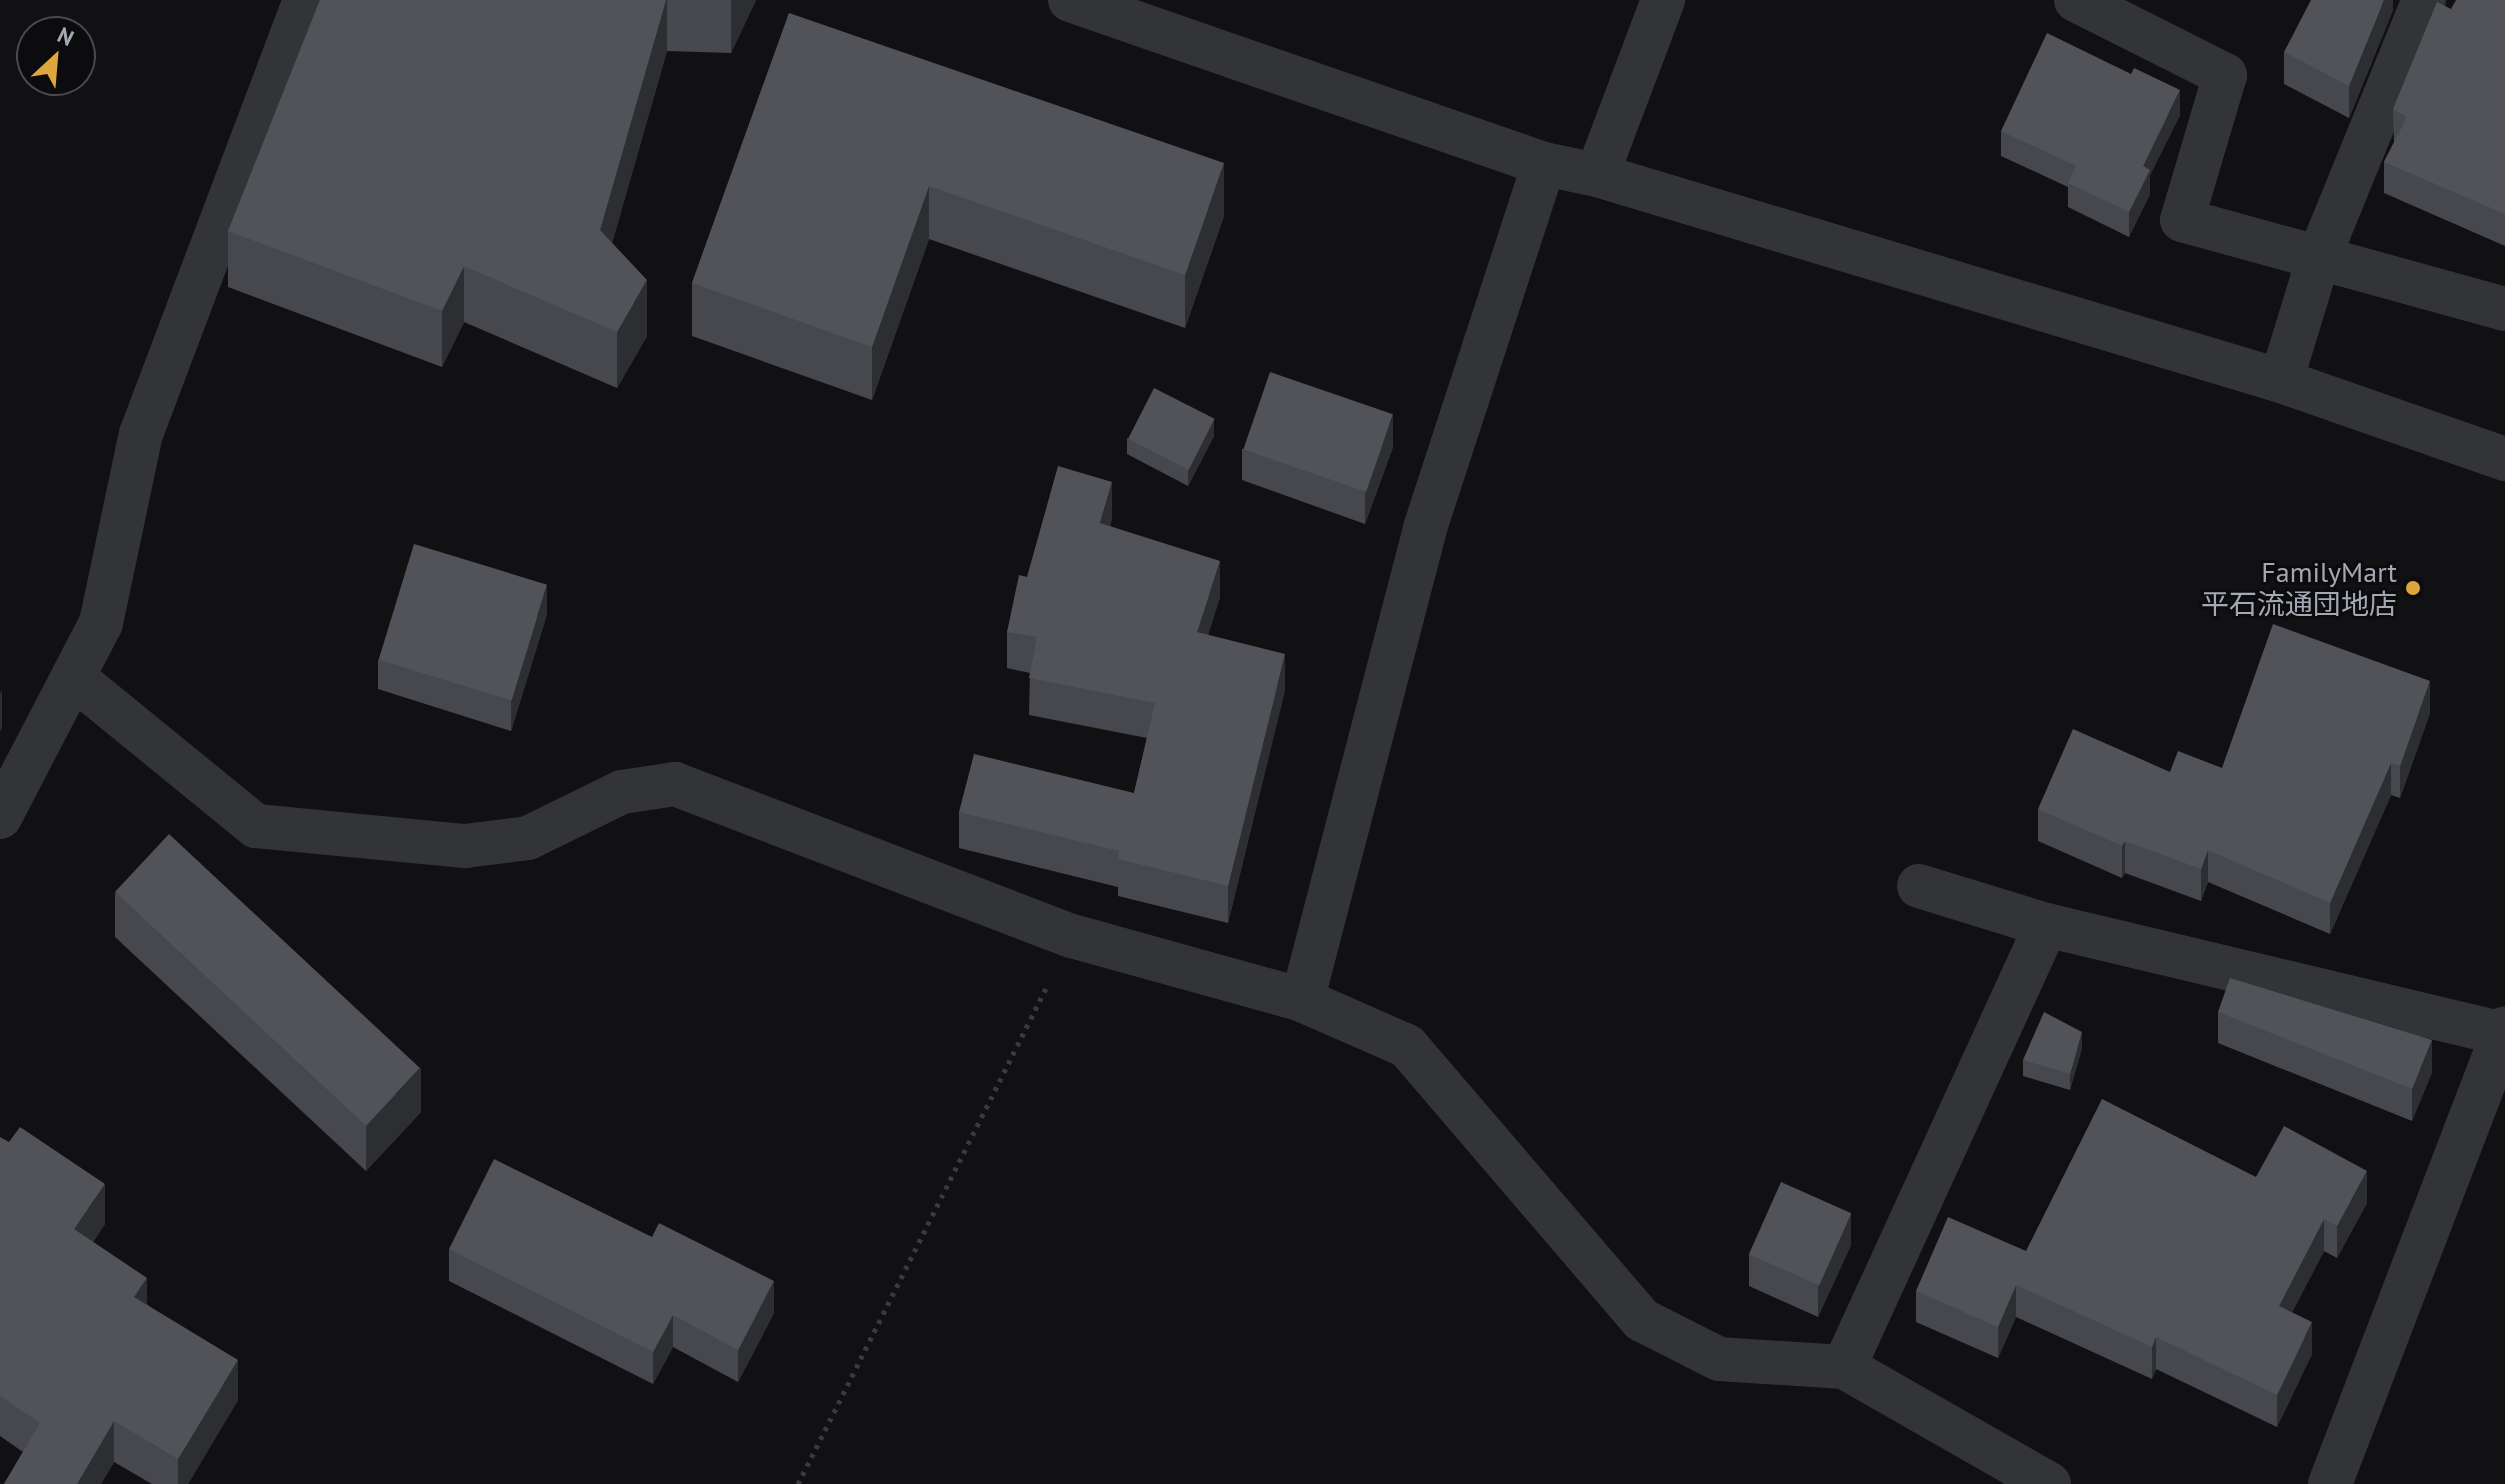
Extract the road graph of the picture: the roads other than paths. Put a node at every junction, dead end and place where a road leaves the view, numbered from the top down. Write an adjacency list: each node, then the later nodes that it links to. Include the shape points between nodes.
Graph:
1 (305, 0): 12 (street, via 141,434 101,623)
2 (1070, 0): 6 (street)
3 (1663, 0): 7 (street)
4 (2076, 0): 8 (street, via 2225,75 2182,220)
5 (2424, 0): 8 (street)
6 (1544, 164): 7 (street); 16 (street, via 1425,529)
7 (1597, 175): 10 (street)
8 (2319, 257): 9 (street); 10 (street)
9 (2505, 309)
10 (2281, 381): 11 (street)
11 (2505, 459)
12 (73, 677): 13 (street); 16 (street, via 256,826 465,846 528,838 622,792 675,784 1072,936)
13 (0, 817)
14 (1919, 886): 15 (street)
15 (2046, 925): 17 (street); 18 (street)
16 (1302, 1000): 18 (street, via 1407,1046 1642,1320 1719,1359)
17 (2504, 1031): 20 (street)
18 (1844, 1367): 19 (street)
19 (2049, 1484)
20 (2330, 1484)

